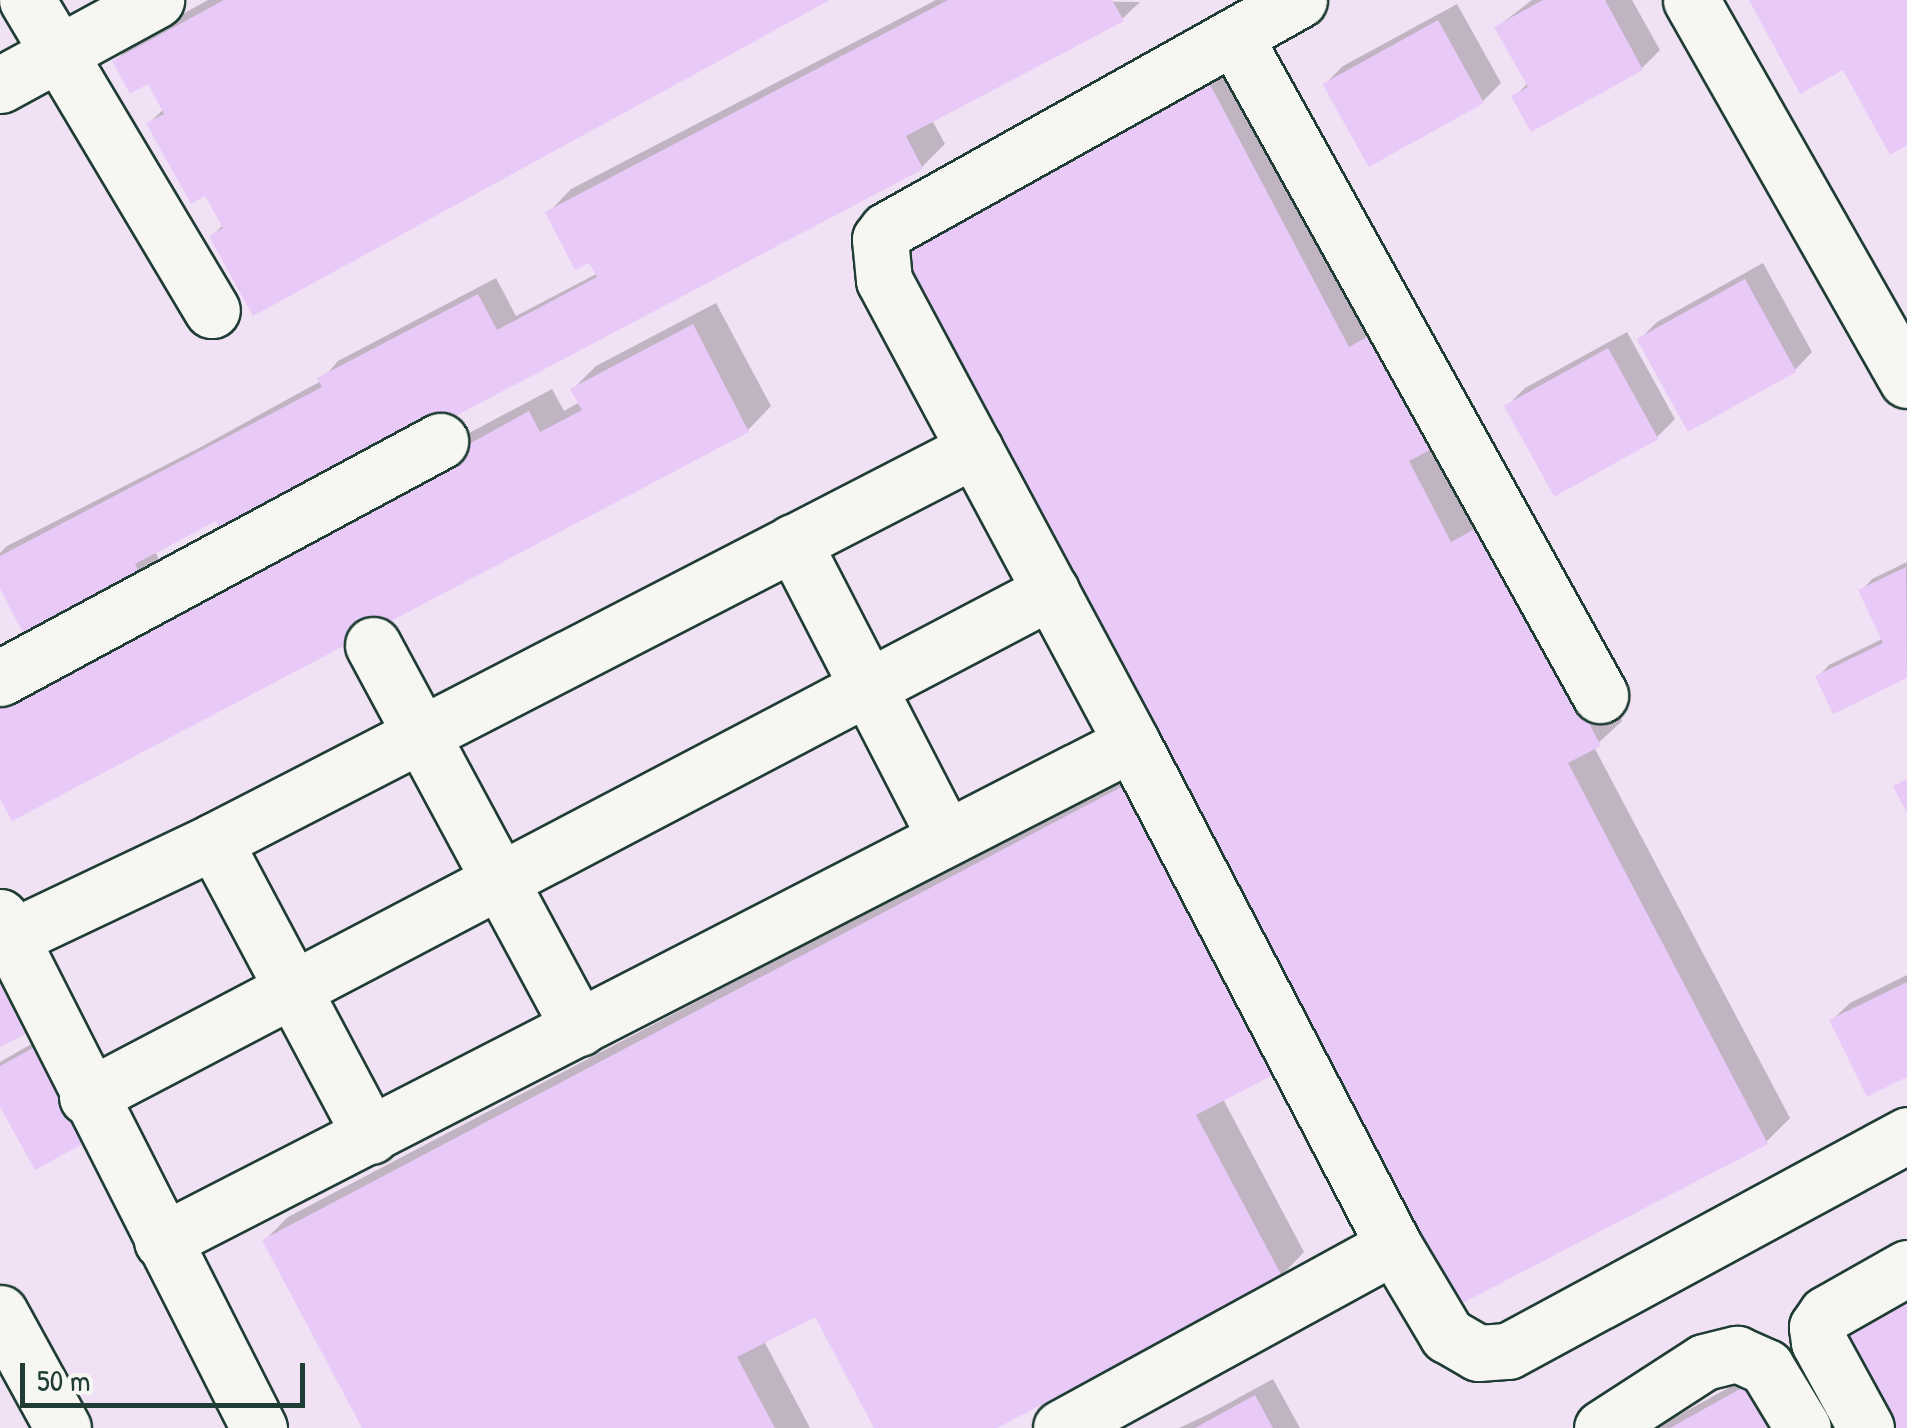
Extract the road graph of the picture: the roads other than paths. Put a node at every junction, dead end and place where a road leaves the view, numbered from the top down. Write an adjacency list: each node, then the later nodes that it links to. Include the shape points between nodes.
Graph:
1 (27, 0): 6 (main road)
2 (156, 0): 6 (main road)
3 (1299, 0): 5 (main road)
4 (1691, 0): 9 (main road)
5 (1234, 36): 11 (main road, via 880,239 884,280); 17 (main road)
6 (57, 54): 7 (main road); 8 (main road)
7 (0, 85)
8 (212, 310)
9 (1907, 380)
10 (440, 440): 15 (main road)
11 (975, 448): 12 (main road); 13 (main road)
12 (792, 542): 16 (main road); 18 (main road)
13 (1052, 591): 16 (main road); 19 (main road)
14 (373, 645): 18 (main road)
15 (0, 678)
16 (868, 686): 20 (main road); 22 (main road)
17 (1600, 695)
18 (420, 734): 21 (main road); 22 (main road)
19 (1132, 742): 20 (main road); 30 (main road)
20 (946, 838): 25 (main road)
21 (214, 841): 23 (main road); 24 (main road)
22 (500, 882): 24 (main road); 25 (main road)
23 (5, 928): 26 (main road)
24 (295, 989): 26 (main road); 28 (main road)
25 (579, 1028): 28 (main road)
26 (88, 1097): 29 (main road)
27 (1907, 1135): 30 (main road, via 1508,1351 1478,1353 1447,1335)
28 (370, 1136): 29 (main road)
29 (162, 1241): 34 (main road)
30 (1394, 1246): 35 (main road)
31 (1907, 1268): 38 (main road, via 1826,1314 1817,1327)
32 (0, 1313): 33 (main road)
33 (63, 1428)
34 (259, 1428)
35 (1061, 1428)
36 (1602, 1428): 37 (main road, via 1704,1362 1737,1354 1766,1367)
37 (1803, 1428)
38 (1866, 1428)

